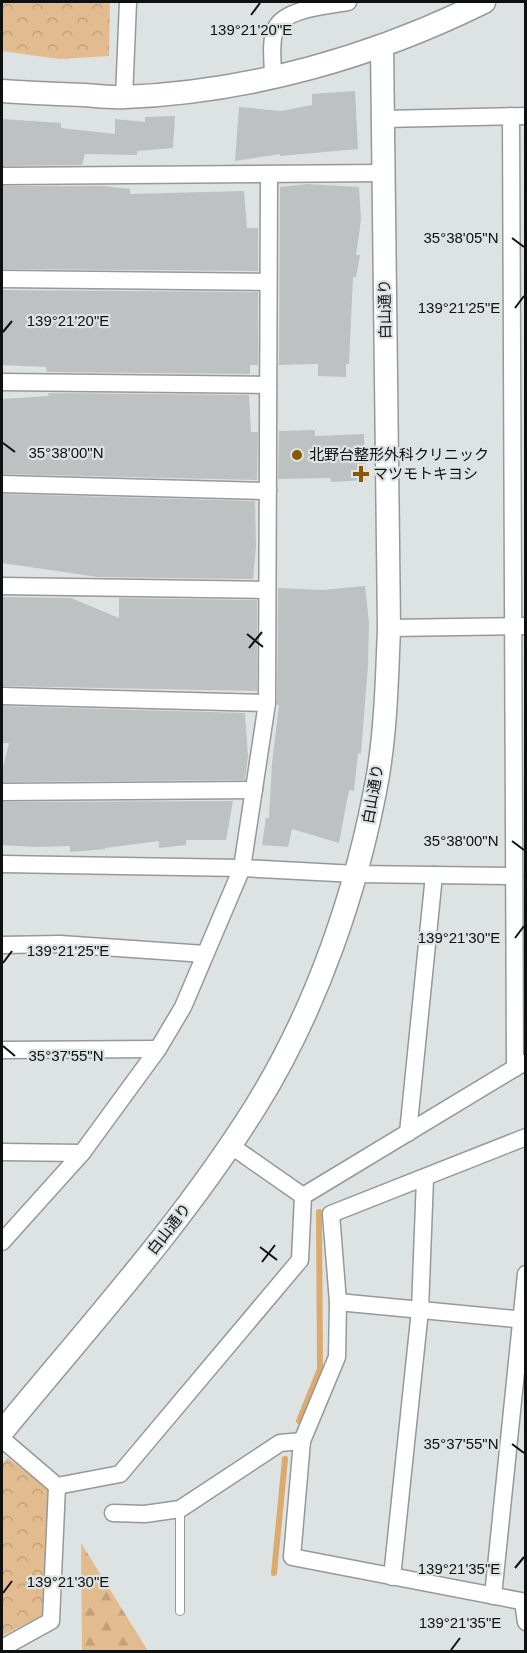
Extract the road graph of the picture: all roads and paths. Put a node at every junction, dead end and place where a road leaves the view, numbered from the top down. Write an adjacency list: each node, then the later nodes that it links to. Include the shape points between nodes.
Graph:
1 (129, 2): 7 (street)
2 (348, 2): 5 (street, via 289,14 278,24 274,32)
3 (484, 2): 4 (street)
4 (382, 46): 5 (street); 9 (street, 白山通り)
5 (273, 78): 7 (street)
6 (2, 91): 7 (street)
7 (124, 98)
8 (518, 116): 9 (street); 21 (street)
9 (383, 119): 10 (street, 白山通り)
10 (384, 173): 11 (street); 22 (street, 白山通り)
11 (268, 174): 12 (street); 14 (street)
12 (2, 176)
13 (2, 279): 14 (street)
14 (268, 282): 16 (street)
15 (2, 382): 16 (street)
16 (268, 385): 18 (street)
17 (2, 484): 18 (street)
18 (268, 491): 20 (street)
19 (2, 586): 20 (street)
20 (267, 590): 24 (street)
21 (519, 626): 22 (street); 31 (street)
22 (389, 628): 29 (street, 白山通り, via 386,709 378,773)
23 (2, 696): 24 (street)
24 (267, 703): 25 (street)
25 (254, 790): 26 (street); 28 (street)
26 (2, 792)
27 (2, 864): 28 (street)
28 (242, 868): 29 (street); 33 (street)
29 (356, 874): 30 (street); 39 (street, 白山通り, via 307,1008 258,1104)
30 (434, 875): 31 (street); 37 (street)
31 (514, 876): 36 (street)
32 (2, 945): 33 (street, via 60,944)
33 (205, 954): 34 (street, via 183,1007)
34 (159, 1049): 35 (street); 41 (street)
35 (2, 1050)
36 (520, 1065): 37 (street)
37 (408, 1133): 43 (street)
38 (525, 1137): 42 (street)
39 (231, 1145): 43 (street); 49 (street, 白山通り, via 171,1228)
40 (2, 1152): 41 (street)
41 (82, 1153): 44 (street)
42 (425, 1178): 46 (street, via 331,1215); 47 (street)
43 (303, 1196): 52 (street, via 300,1260 120,1474)
44 (2, 1242)
45 (525, 1274): 48 (street)
46 (338, 1302): 47 (street); 51 (street, via 337,1357)
47 (420, 1310): 48 (street); 55 (street)
48 (523, 1320): 56 (street)
49 (2, 1432)
50 (2, 1439): 52 (street)
51 (302, 1441): 53 (street, via 280,1443); 55 (street, via 292,1557)
52 (57, 1486): 60 (street, via 51,1621)
53 (180, 1509): 54 (street); 58 (lane)
54 (113, 1513)
55 (392, 1577): 56 (street)
56 (493, 1596): 57 (street)
57 (524, 1602): 59 (street)
58 (180, 1611)
59 (525, 1622)
60 (2, 1648)

